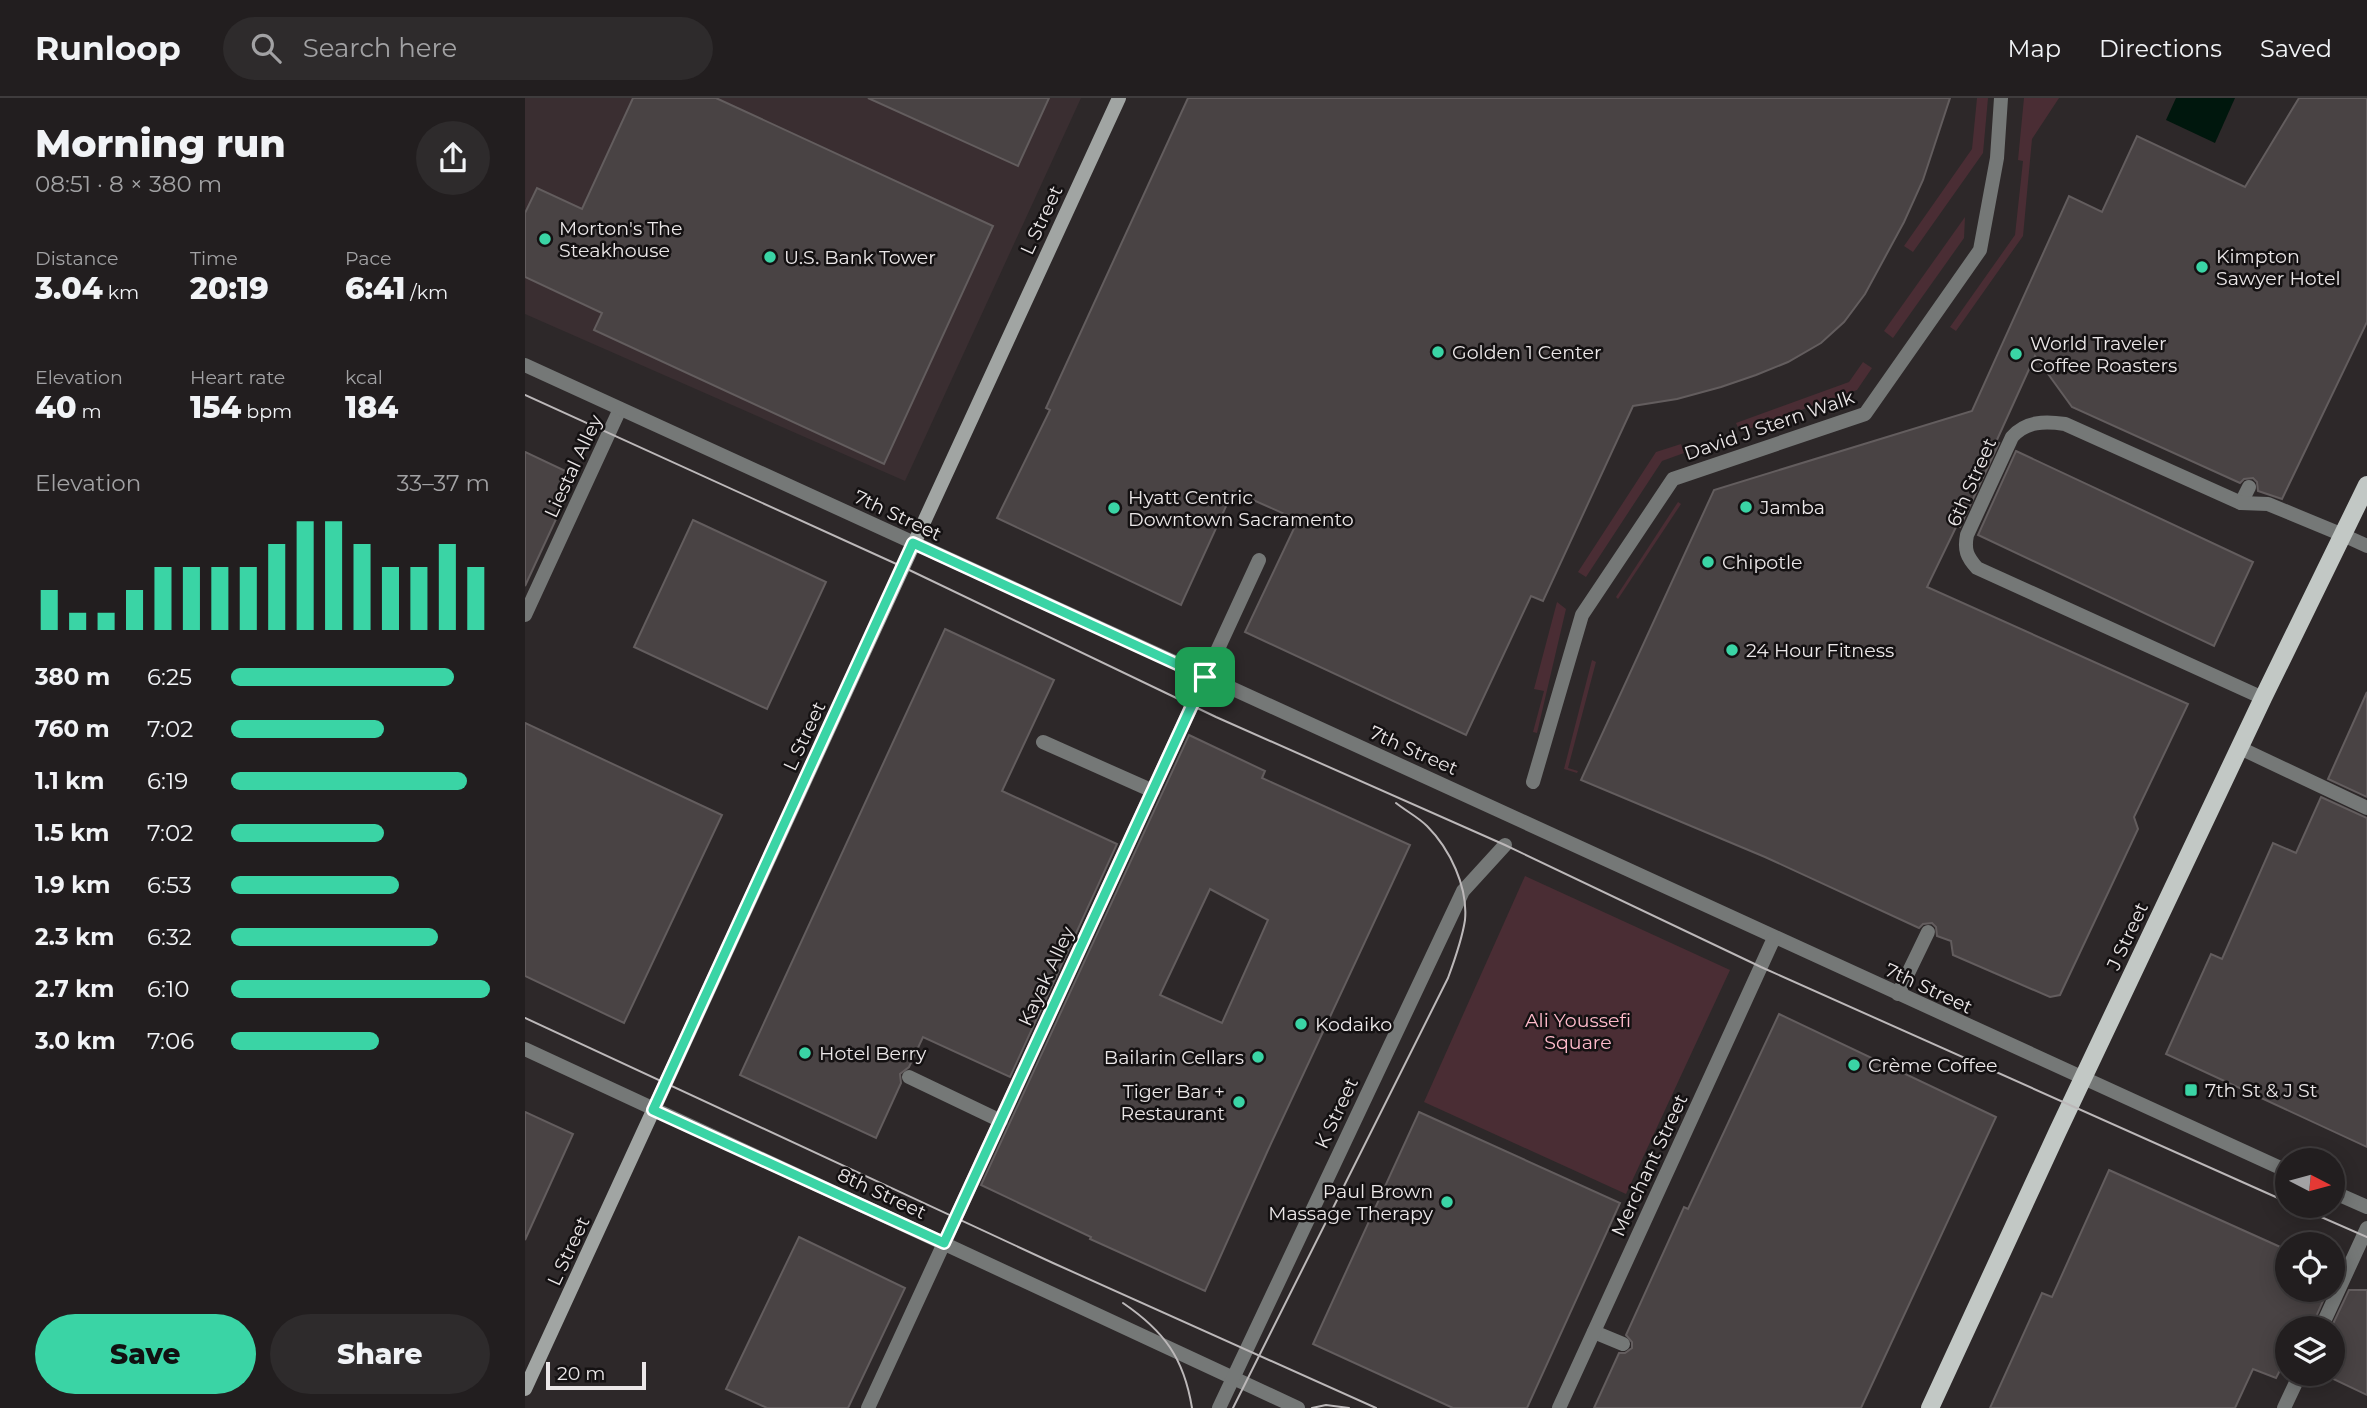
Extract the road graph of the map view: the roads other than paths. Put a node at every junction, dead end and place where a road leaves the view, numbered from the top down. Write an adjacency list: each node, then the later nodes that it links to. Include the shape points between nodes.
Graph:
1 (1119, 98): 9 (main road, L Street)
2 (2001, 98): 17 (street, David J Stern Walk, via 1997,159 1980,250 1865,414 1673,479 1582,615)
3 (525, 365): 4 (street, 7th Street)
4 (620, 409): 9 (street, 7th Street); 12 (street, Liestal Alley)
5 (2367, 485): 8 (main road, J Street)
6 (2249, 487): 7 (street)
7 (2241, 503): 8 (street, 6th Street, via 2268,504); 14 (street, 6th Street, via 2065,424 2049,421 2019,429 2012,437 1965,548 1977,568)
8 (2343, 535): 10 (street, 6th Street); 14 (main road, J Street)
9 (913, 543): 13 (street, 7th Street); 27 (main road, L Street)
10 (2367, 546)
11 (1259, 560): 13 (street, Kayak Alley)
12 (525, 615)
13 (1205, 677): 18 (street, Kayak Alley); 22 (street, 7th Street)
14 (2263, 698): 16 (main road, J Street)
15 (1043, 742): 18 (street)
16 (2240, 748): 19 (street); 26 (main road, J Street)
17 (1533, 782)
18 (1153, 791): 28 (street, Kayak Alley)
19 (2367, 808)
20 (1506, 845): 37 (street, K Street, via 1463,891)
21 (1928, 932): 23 (street)
22 (1774, 938): 23 (street, 7th Street); 35 (street, Merchant Street)
23 (1898, 994): 26 (street, 7th Street)
24 (525, 1049): 27 (street, 8th Street)
25 (909, 1077): 28 (street)
26 (2082, 1079): 29 (street, 7th Street); 44 (main road, J Street)
27 (653, 1110): 33 (street, 8th Street); 39 (main road, L Street)
28 (1001, 1121): 33 (street, Kayak Alley)
29 (2275, 1166)
30 (2345, 1197): 31 (street)
31 (2367, 1207)
32 (2367, 1228): 34 (street)
33 (944, 1243): 37 (street, 8th Street); 40 (street, Kayak Alley)
34 (2327, 1316)
35 (1594, 1332): 36 (street); 43 (street, Merchant Street)
36 (1623, 1344)
37 (1232, 1377): 41 (street, K Street); 42 (street, 8th Street)
38 (2294, 1386): 45 (street)
39 (525, 1389)
40 (868, 1408)
41 (1219, 1408)
42 (1298, 1408)
43 (1559, 1408)
44 (1930, 1408)
45 (2284, 1408)

